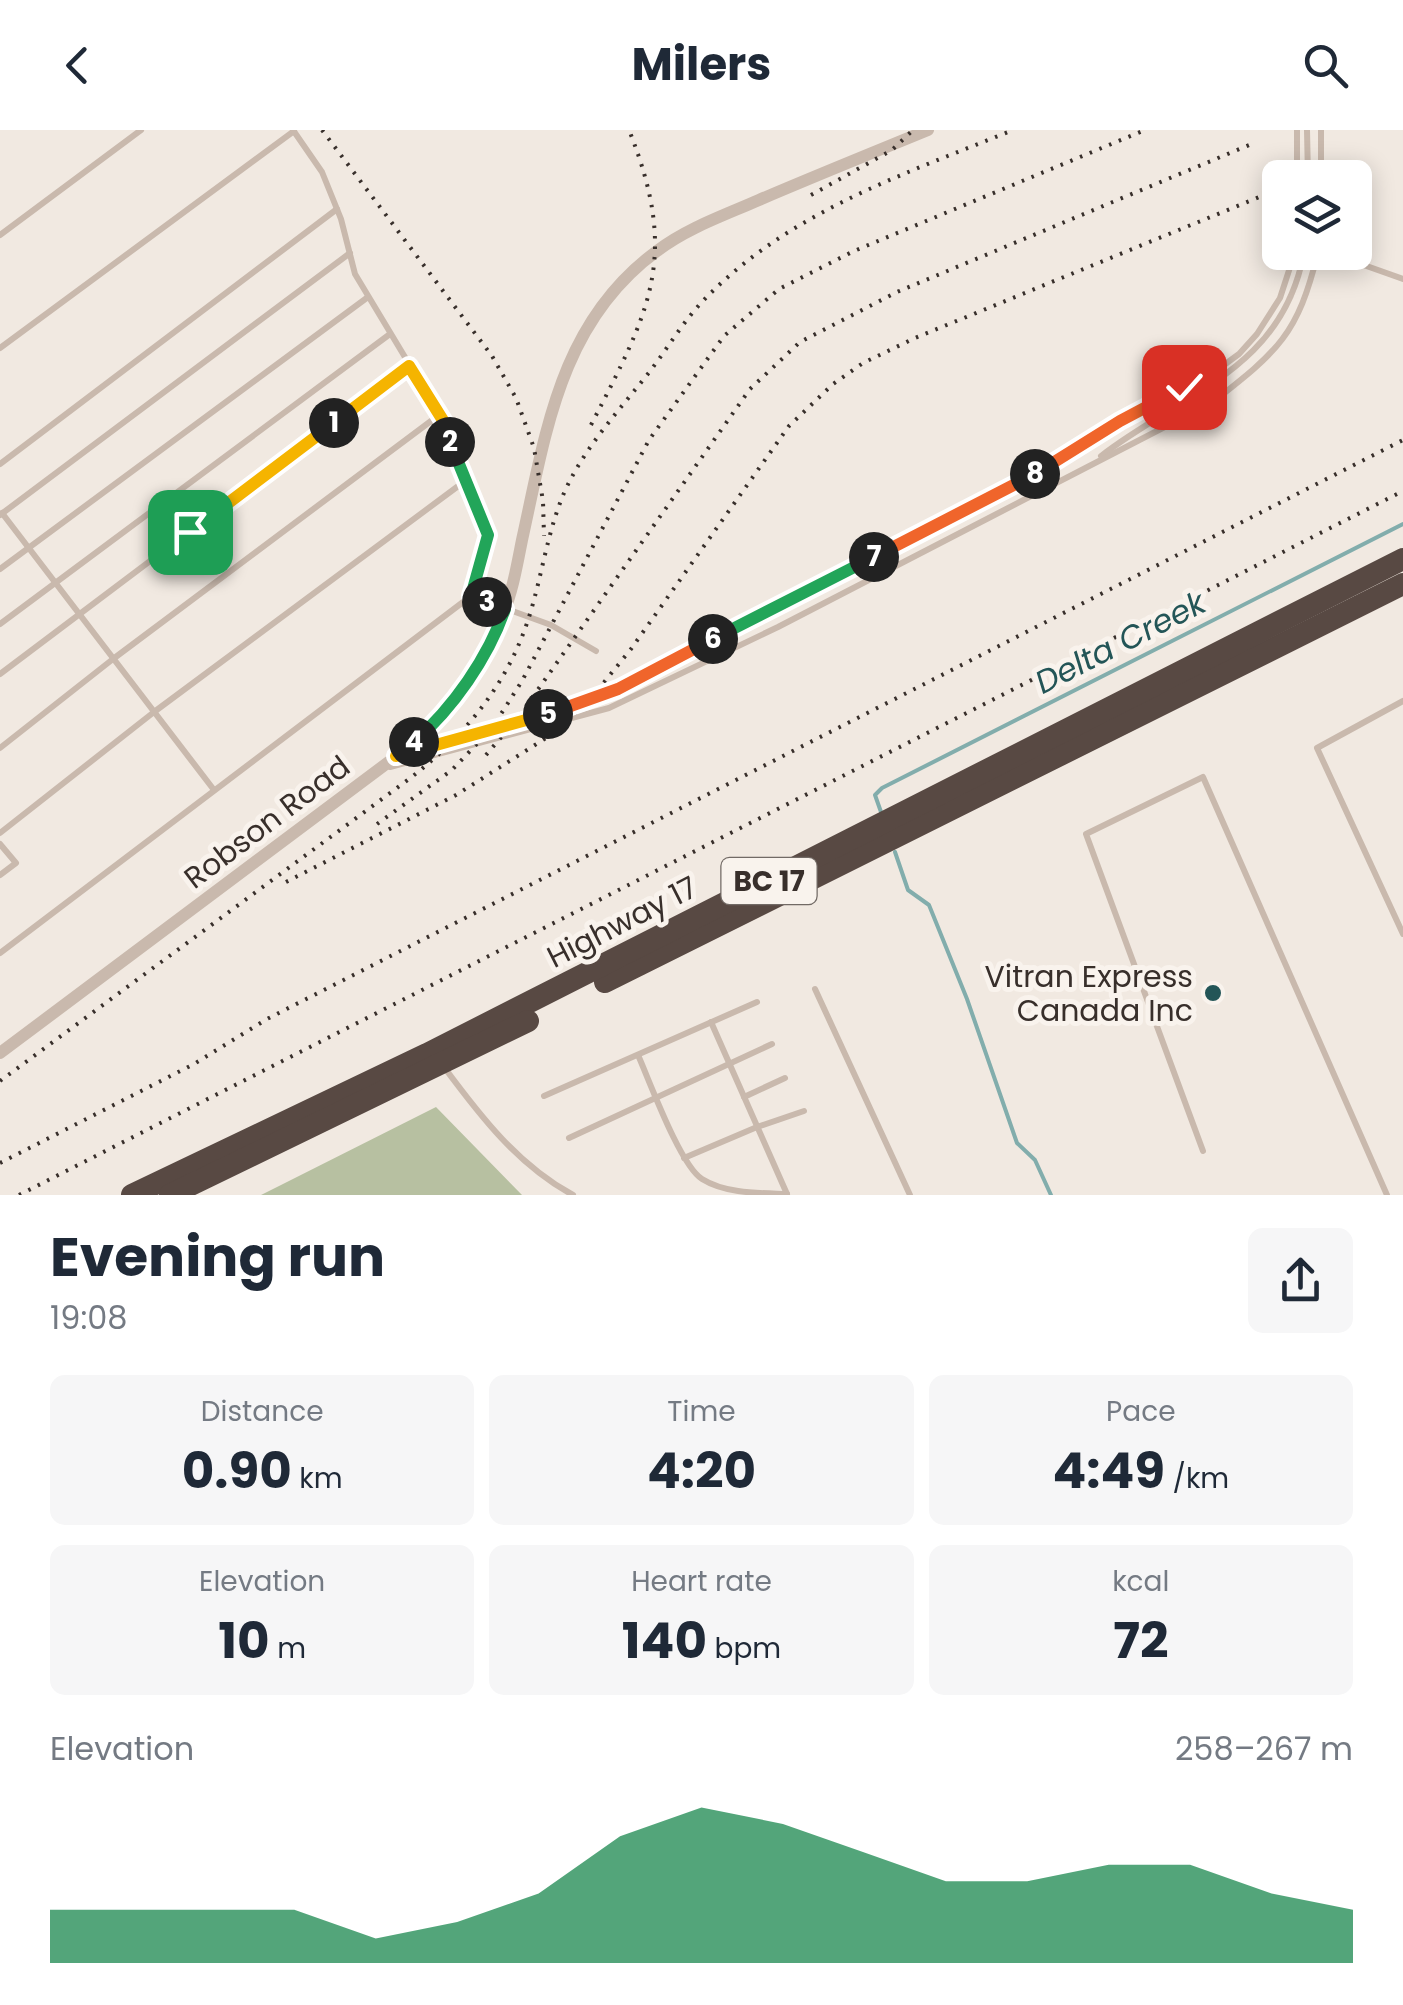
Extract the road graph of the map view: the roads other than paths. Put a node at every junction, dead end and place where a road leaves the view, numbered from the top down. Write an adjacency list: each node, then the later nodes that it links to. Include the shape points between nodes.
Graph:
1 (141, 130): 11 (lane)
2 (928, 130): 33 (street, Robson Road, via 723,215 656,251 607,301 575,348 554,398)
3 (1297, 130): 7 (lane)
4 (1308, 130): 8 (lane)
5 (1321, 130): 9 (lane)
6 (293, 131): 10 (lane); 20 (lane)
7 (1296, 160)
8 (1308, 160)
9 (1321, 160)
10 (338, 210): 12 (lane); 23 (lane)
11 (0, 235)
12 (350, 253): 18 (lane); 26 (lane)
13 (1372, 268): 17 (lane)
14 (1289, 270): 42 (lane, via 1280,298 1239,354 1044,470 618,689)
15 (1299, 270): 24 (lane, via 1262,344 1232,372)
16 (1313, 270): 24 (lane, via 1287,336 1258,367 1213,402)
17 (1403, 279)
18 (368, 298): 19 (lane); 27 (lane)
19 (390, 334): 21 (lane); 30 (lane)
20 (0, 348)
21 (409, 366): 22 (lane); 34 (lane)
22 (439, 415): 25 (lane); 37 (lane)
23 (0, 464)
24 (1091, 464): 43 (lane, via 609,708)
25 (465, 481): 32 (lane, via 488,535); 40 (lane)
26 (1, 513): 27 (lane)
27 (29, 548): 29 (lane); 30 (lane)
28 (1403, 559): 68 (highway, Highway 17 / BC 17, via 478,1028)
29 (0, 570)
30 (55, 583): 34 (lane); 35 (lane)
31 (1403, 584): 56 (highway, Highway 17 / BC 17)
32 (471, 596): 33 (lane); 44 (lane)
33 (505, 609): 36 (lane); 42 (street, Robson Road, via 463,687)
34 (80, 615): 37 (lane); 38 (lane)
35 (0, 624)
36 (596, 651)
37 (113, 659): 40 (lane); 41 (lane)
38 (0, 674)
39 (1403, 700): 48 (lane, via 1318,748)
40 (154, 712): 44 (lane); 45 (lane)
41 (0, 748)
42 (396, 756): 43 (street, Robson Road)
43 (379, 769): 54 (street, Robson Road)
44 (214, 790): 49 (lane)
45 (0, 833)
46 (0, 844): 47 (lane, via 16,862)
47 (0, 875)
48 (1403, 934)
49 (0, 953)
50 (815, 990): 71 (lane)
51 (757, 1002): 52 (lane)
52 (711, 1022): 55 (lane); 57 (lane)
53 (772, 1044): 57 (lane)
54 (0, 1053)
55 (638, 1055): 59 (lane); 61 (lane)
56 (442, 1064): 69 (highway, Highway 17 / BC 17); 70 (lane, via 525,1164)
57 (730, 1064): 60 (lane); 61 (lane)
58 (785, 1078): 60 (lane)
59 (544, 1096)
60 (744, 1097): 63 (lane)
61 (657, 1098): 64 (lane); 66 (lane)
62 (804, 1111): 63 (lane)
63 (757, 1127): 66 (lane); 67 (lane)
64 (568, 1138)
65 (1203, 1151): 72 (lane, via 1086,834 1203,777)
66 (684, 1158): 67 (lane, via 702,1180 742,1192)
67 (787, 1194)
68 (132, 1195)
69 (170, 1195)
70 (573, 1195)
71 (910, 1195)
72 (1387, 1195)

